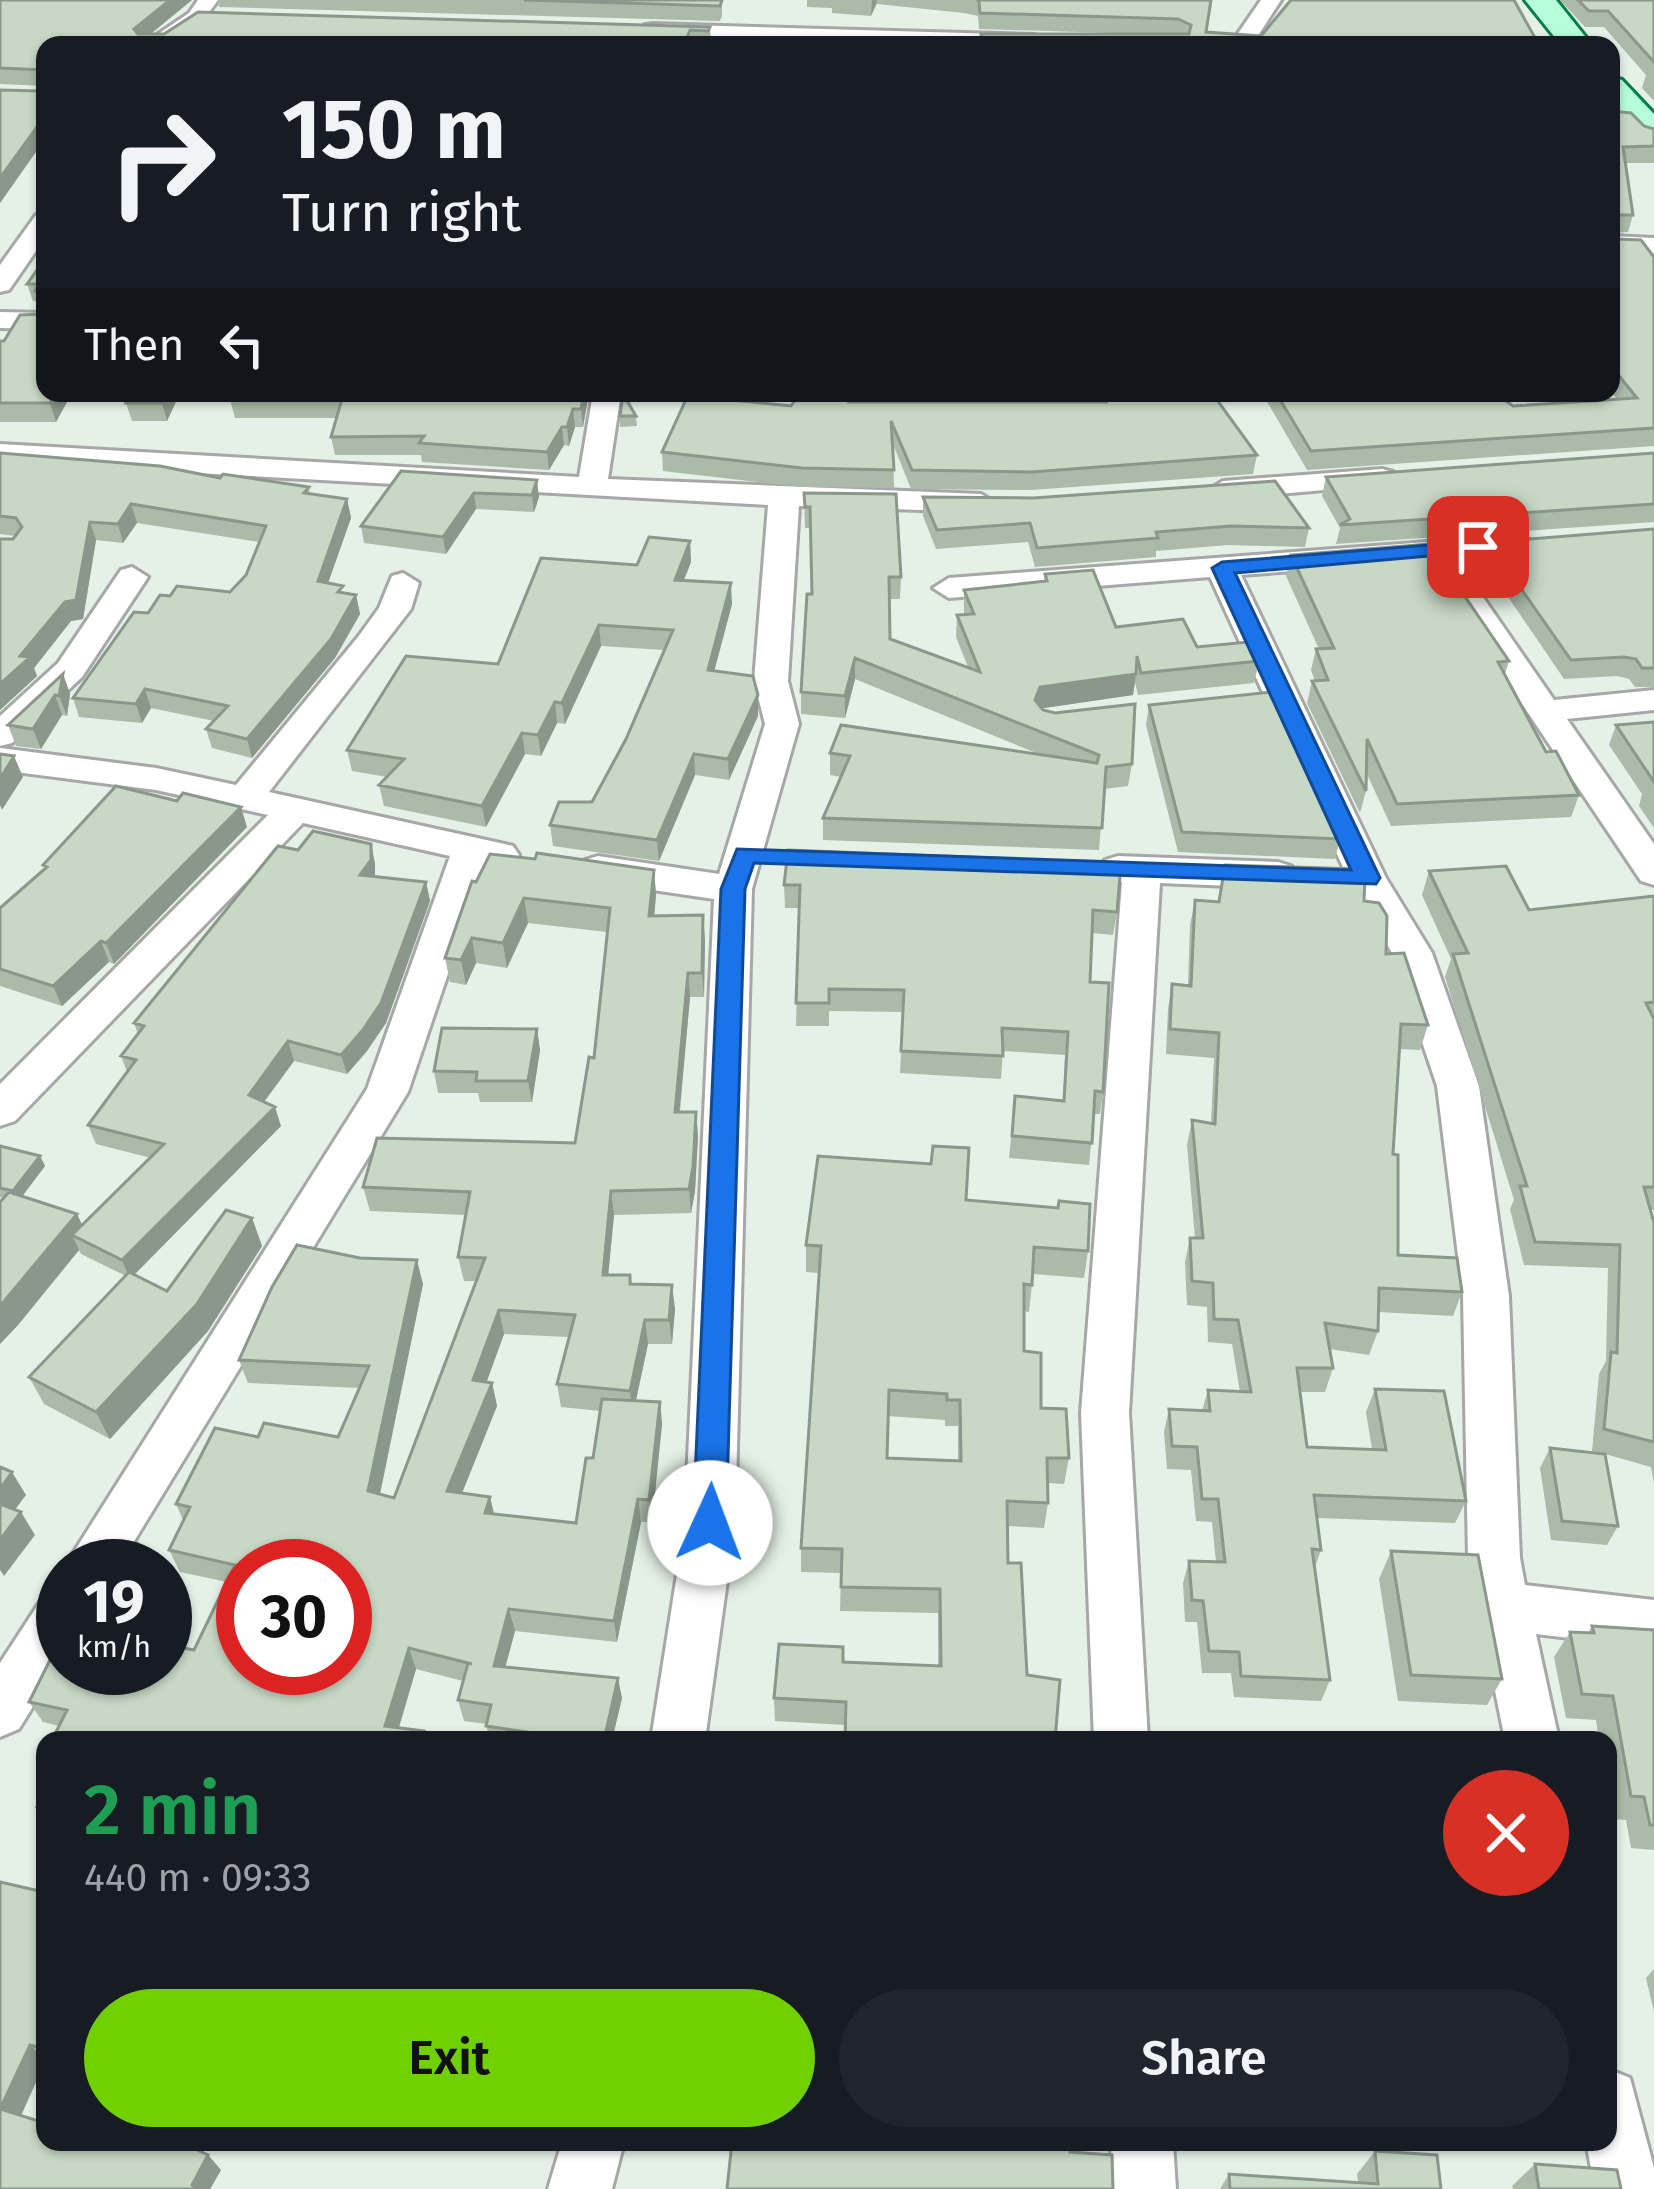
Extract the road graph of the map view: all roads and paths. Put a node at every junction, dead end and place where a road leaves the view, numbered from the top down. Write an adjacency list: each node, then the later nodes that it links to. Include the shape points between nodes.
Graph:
1 (1271, 0): 8 (street)
2 (1540, 0): 9 (street)
3 (208, 12): 6 (street)
4 (620, 29): 5 (street)
5 (740, 31): 7 (street)
6 (168, 36)
7 (885, 36)
8 (1247, 36)
9 (1570, 36)
10 (1620, 97): 11 (street)
11 (1654, 134)
12 (36, 233): 15 (street)
13 (1620, 244): 14 (street)
14 (1654, 246)
15 (0, 284)
16 (0, 320): 17 (street)
17 (36, 321)
18 (606, 402): 21 (street)
19 (0, 453): 21 (street)
20 (1422, 475): 22 (street)
21 (592, 488): 23 (street)
22 (1192, 492)
23 (784, 500): 24 (street); 43 (street, via 771,681 782,724)
24 (1008, 504)
25 (1544, 542): 26 (street)
26 (1434, 550): 27 (street); 34 (street)
27 (1222, 568): 30 (street); 31 (street)
28 (132, 577): 35 (street, via 70,670)
29 (403, 583): 37 (street, via 370,644)
30 (950, 588)
31 (1281, 695): 32 (street); 45 (street)
32 (1235, 700)
33 (1654, 700): 34 (street)
34 (1547, 711): 44 (street)
35 (0, 735)
36 (0, 759): 37 (street, via 156,778)
37 (244, 799): 38 (street)
38 (295, 810): 39 (street); 46 (street)
39 (471, 851): 43 (street); 47 (street, via 387,1092)
40 (792, 856): 43 (street)
41 (1072, 867): 42 (street)
42 (1142, 870): 45 (street); 53 (street, via 1105,1413)
43 (739, 872): 52 (street, via 710,1523)
44 (1654, 872)
45 (1367, 878): 48 (street, via 1412,952 1458,1087 1486,1296 1494,1558)
46 (0, 1110)
47 (108, 1539)
48 (1504, 1606): 49 (street); 54 (street)
49 (1654, 1624)
50 (36, 1654): 51 (street)
51 (0, 1712)
52 (679, 1731)
53 (1121, 1731)
54 (1530, 1731)
55 (1617, 2148): 60 (street)
56 (591, 2151): 58 (street)
57 (1142, 2151): 59 (street)
58 (580, 2189)
59 (1144, 2189)
60 (1627, 2189)

